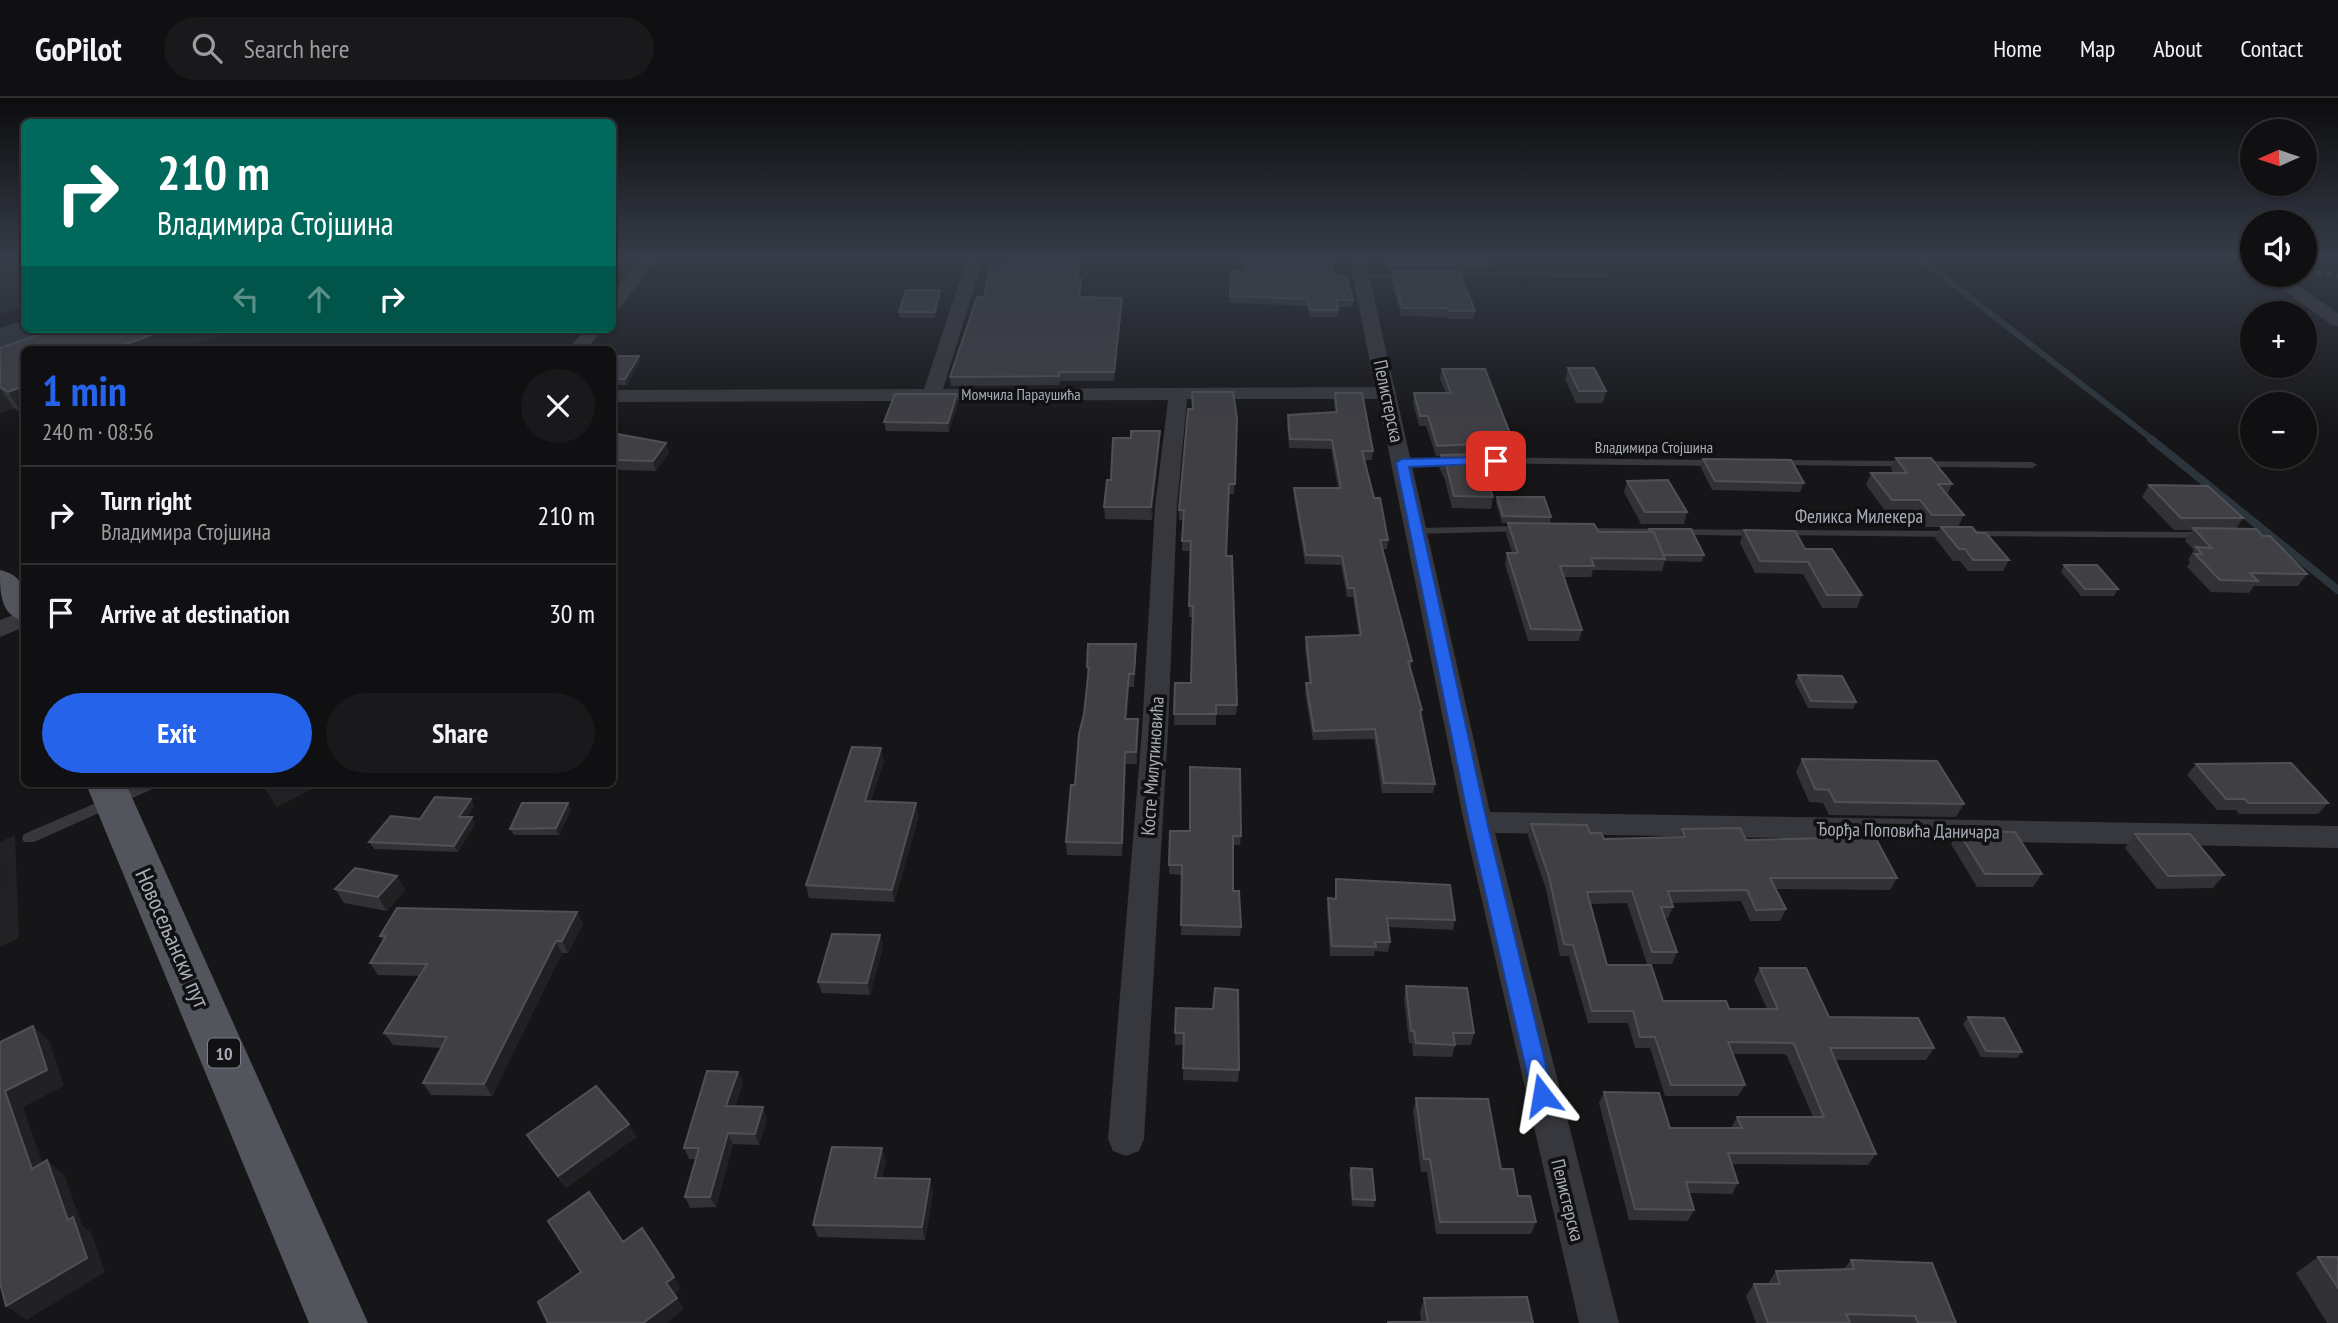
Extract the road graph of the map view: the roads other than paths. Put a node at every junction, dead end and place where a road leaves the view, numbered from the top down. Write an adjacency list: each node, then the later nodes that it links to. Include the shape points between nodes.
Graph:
1 (958, 314): 5 (street)
2 (1369, 314): 3 (street, Пелистерска)
3 (1387, 393): 4 (street, Момчила Параушића); 7 (street, Пелистерска)
4 (1178, 394): 5 (street, Момчила Параушића); 19 (street, Косте Милутиновића, via 1166,506)
5 (932, 395): 6 (street, Момчила Параушића)
6 (616, 396)
7 (1402, 463): 8 (lane, Владимира Стојшина); 12 (street, Пелистерска)
8 (1724, 463)
9 (1765, 463): 10 (lane)
10 (2032, 465)
11 (1538, 530): 12 (lane)
12 (1416, 531): 16 (street, Пелистерска)
13 (1579, 531): 14 (lane, Феликса Милекера)
14 (2219, 535)
15 (124, 789): 18 (lane); 20 (main road, Новосељански пут / 10)
16 (1478, 822): 17 (street, Ђорђа Поповића Даничара); 21 (street, Пелистерска)
17 (2338, 837)
18 (29, 838)
19 (1126, 1139)
20 (339, 1323)
21 (1599, 1323)

